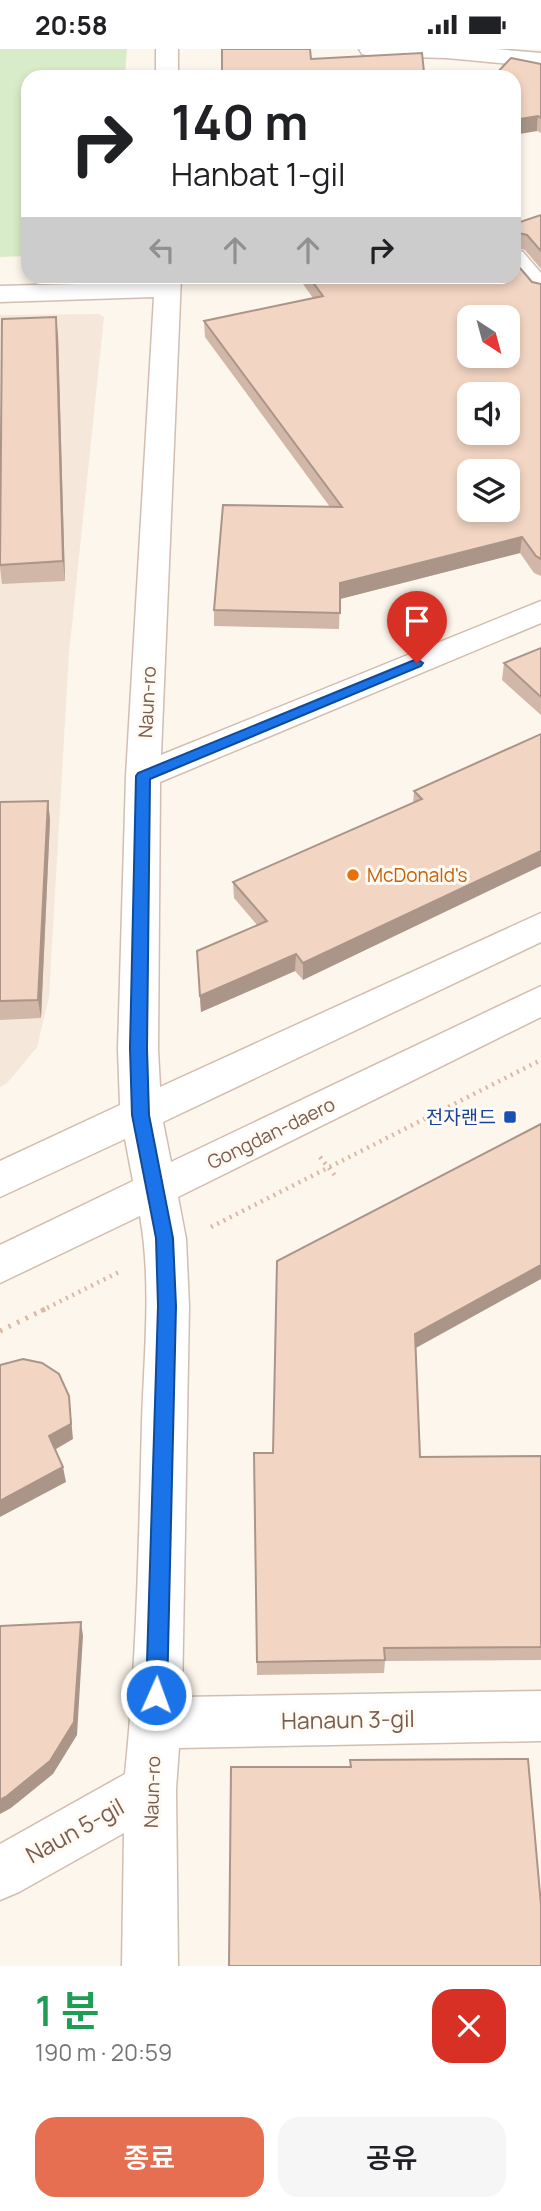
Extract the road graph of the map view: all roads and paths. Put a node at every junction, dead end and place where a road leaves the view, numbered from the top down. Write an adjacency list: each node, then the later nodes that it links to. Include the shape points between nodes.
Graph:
1 (167, 49): 5 (street)
2 (370, 49): 3 (street)
3 (447, 51): 4 (street); 6 (street)
4 (541, 61)
5 (167, 70)
6 (450, 70)
7 (521, 266): 10 (street)
8 (153, 284): 11 (street)
9 (168, 284): 13 (street, Naun-ro)
10 (541, 290)
11 (0, 294)
12 (541, 611): 13 (street)
13 (143, 776): 17 (street, Naun-ro)
14 (541, 926): 17 (street)
15 (541, 1000): 19 (street, Gongdan-daero)
16 (541, 1060): 20 (path)
17 (141, 1115): 18 (street); 19 (street, Naun-ro)
18 (0, 1180)
19 (155, 1188): 21 (street, Gongdan-daero); 25 (street, Naun-ro, via 164,1238 167,1306)
20 (228, 1219)
21 (0, 1265)
22 (83, 1289): 23 (path)
23 (0, 1331)
24 (541, 1716): 25 (street, Hanaun 3-gil)
25 (156, 1723): 26 (street, Naun-ro)
26 (150, 1789): 27 (street, Naun 5-gil); 28 (street, Naun-ro)
27 (0, 1873)
28 (150, 1966)

